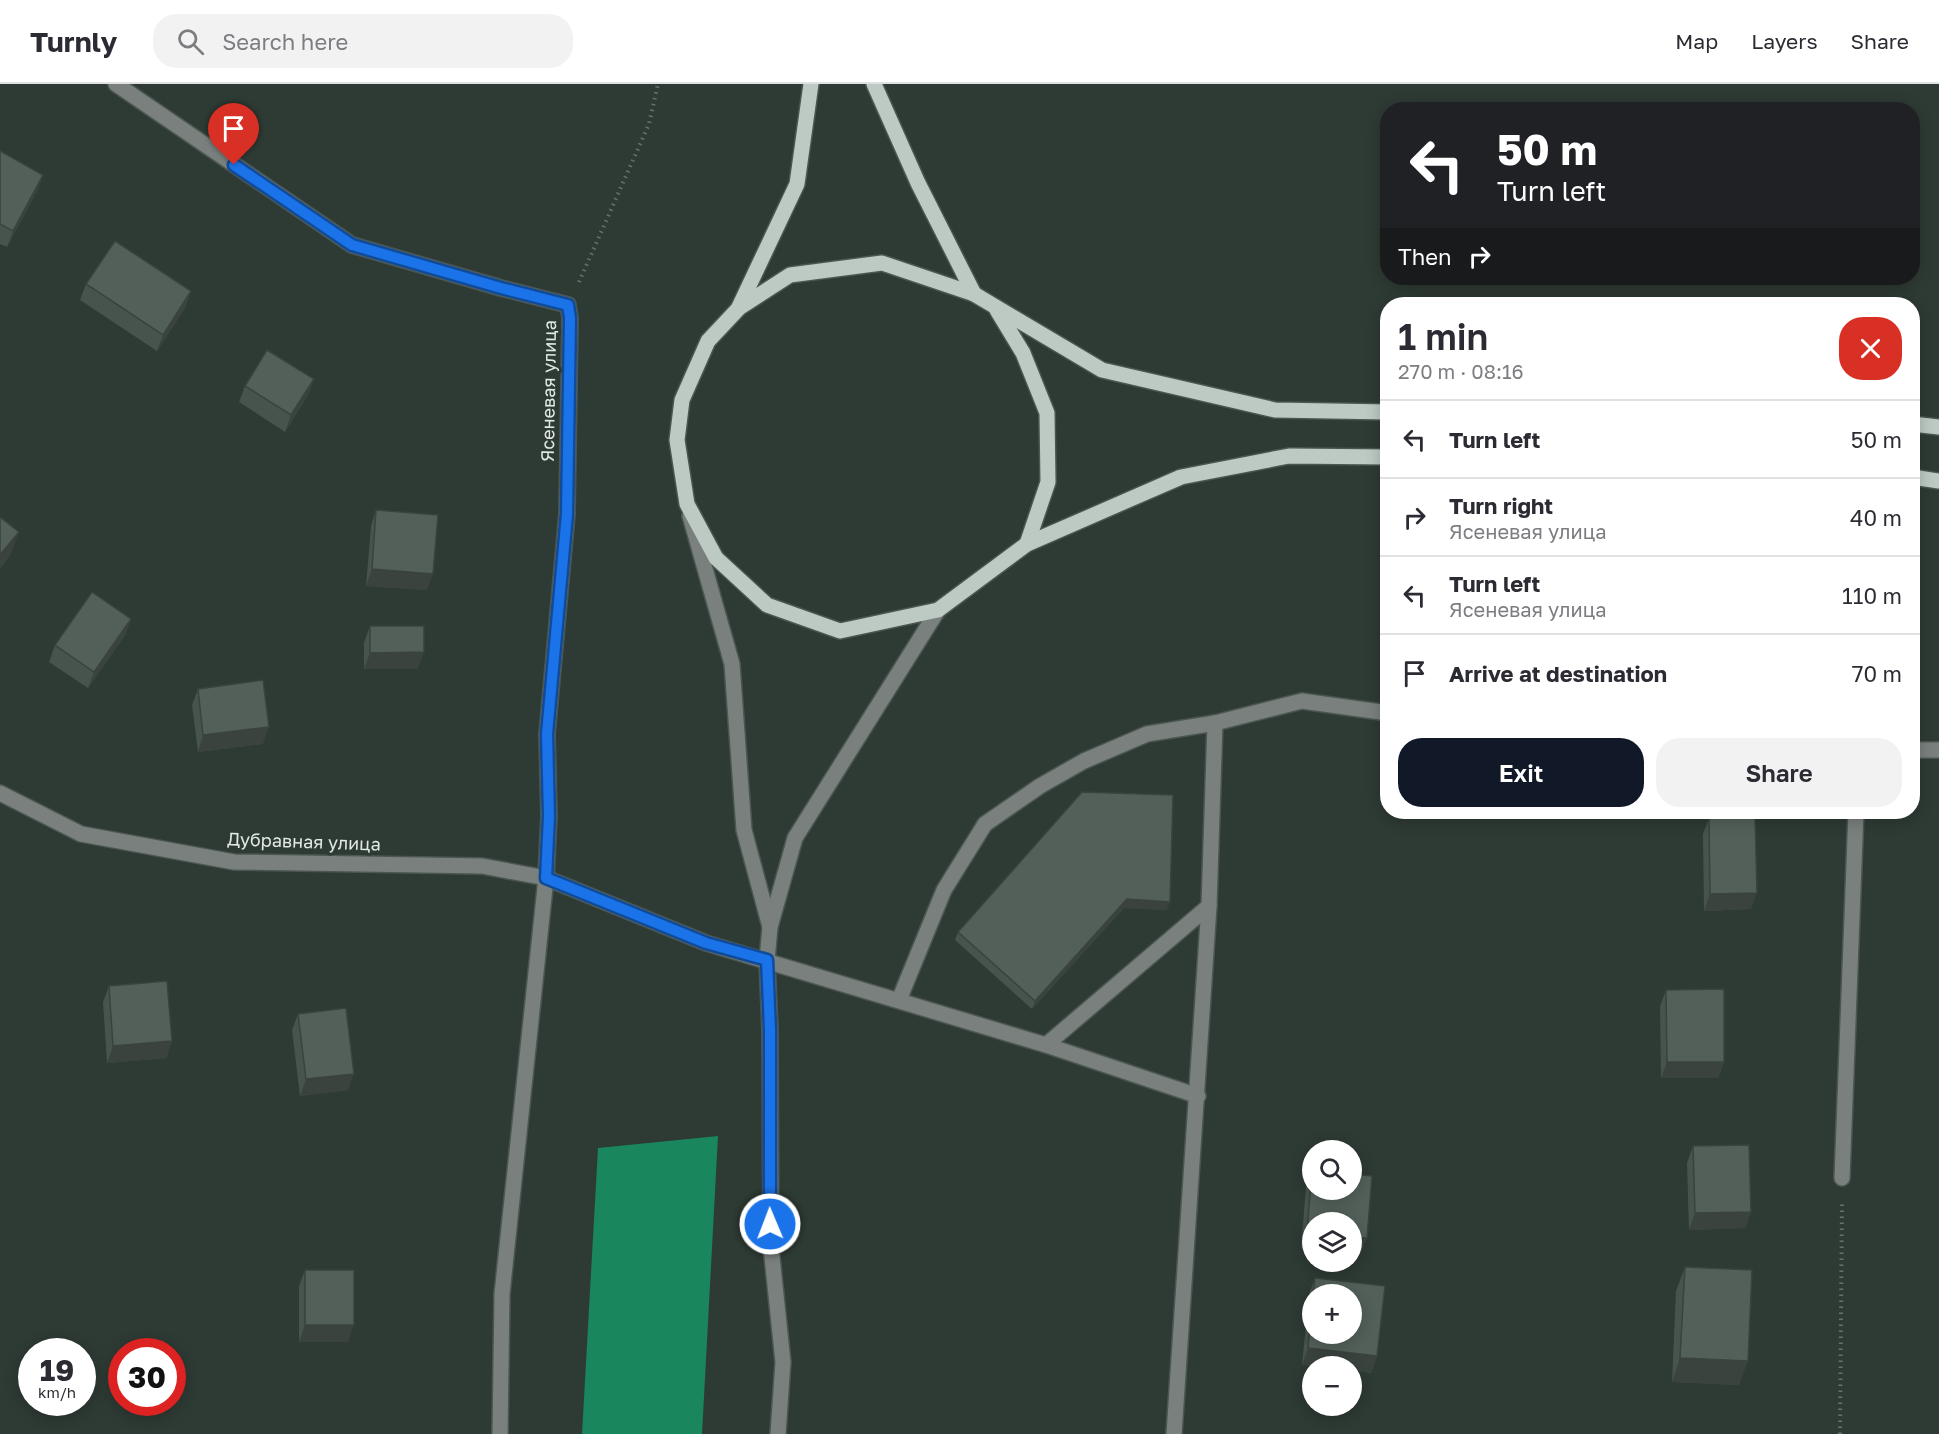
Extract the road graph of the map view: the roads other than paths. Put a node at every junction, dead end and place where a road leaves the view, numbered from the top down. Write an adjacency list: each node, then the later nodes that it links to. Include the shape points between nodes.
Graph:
1 (116, 84): 22 (street, Ясеневая улица, via 352,245 568,305 567,514 547,734)
2 (811, 84): 5 (main road, via 797,184)
3 (874, 84): 4 (main road)
4 (974, 294): 5 (main road, via 882,263 790,275); 6 (main road)
5 (739, 308): 13 (main road, via 708,341 682,400 677,440)
6 (996, 308): 7 (main road, via 1102,370 1275,410); 14 (main road, via 1023,353 1047,413 1048,482)
7 (1380, 412)
8 (1920, 425): 9 (main road)
9 (1939, 427)
10 (1380, 457): 14 (main road, via 1289,456 1181,477)
11 (1920, 478): 12 (main road)
12 (1939, 481)
13 (687, 504): 15 (main road, via 716,558 767,605 840,631); 24 (street, via 732,664 744,830)
14 (1027, 544): 15 (main road)
15 (938, 610): 24 (street, via 795,838)
16 (1380, 712): 17 (street, via 1302,701)
17 (1215, 723): 23 (street); 26 (street, via 1147,734 1094,756 1040,786 985,824 944,890)
18 (1920, 750): 19 (street)
19 (1939, 750)
20 (0, 793): 22 (street, Дубравная улица, via 81,834 234,862 482,866)
21 (1856, 819): 29 (street)
22 (546, 878): 25 (street, Дубравная улица, via 706,943); 30 (street, Ясеневая улица, via 502,1293)
23 (1209, 906): 27 (street); 28 (street)
24 (770, 927): 25 (street)
25 (767, 960): 26 (street, Дубравная улица); 31 (street, via 771,1247 783,1362)
26 (899, 1000): 27 (street, Дубравная улица)
27 (1046, 1045): 28 (street, Дубравная улица)
28 (1198, 1096): 32 (street)
29 (1842, 1178)
30 (500, 1434)
31 (778, 1434)
32 (1174, 1434)

